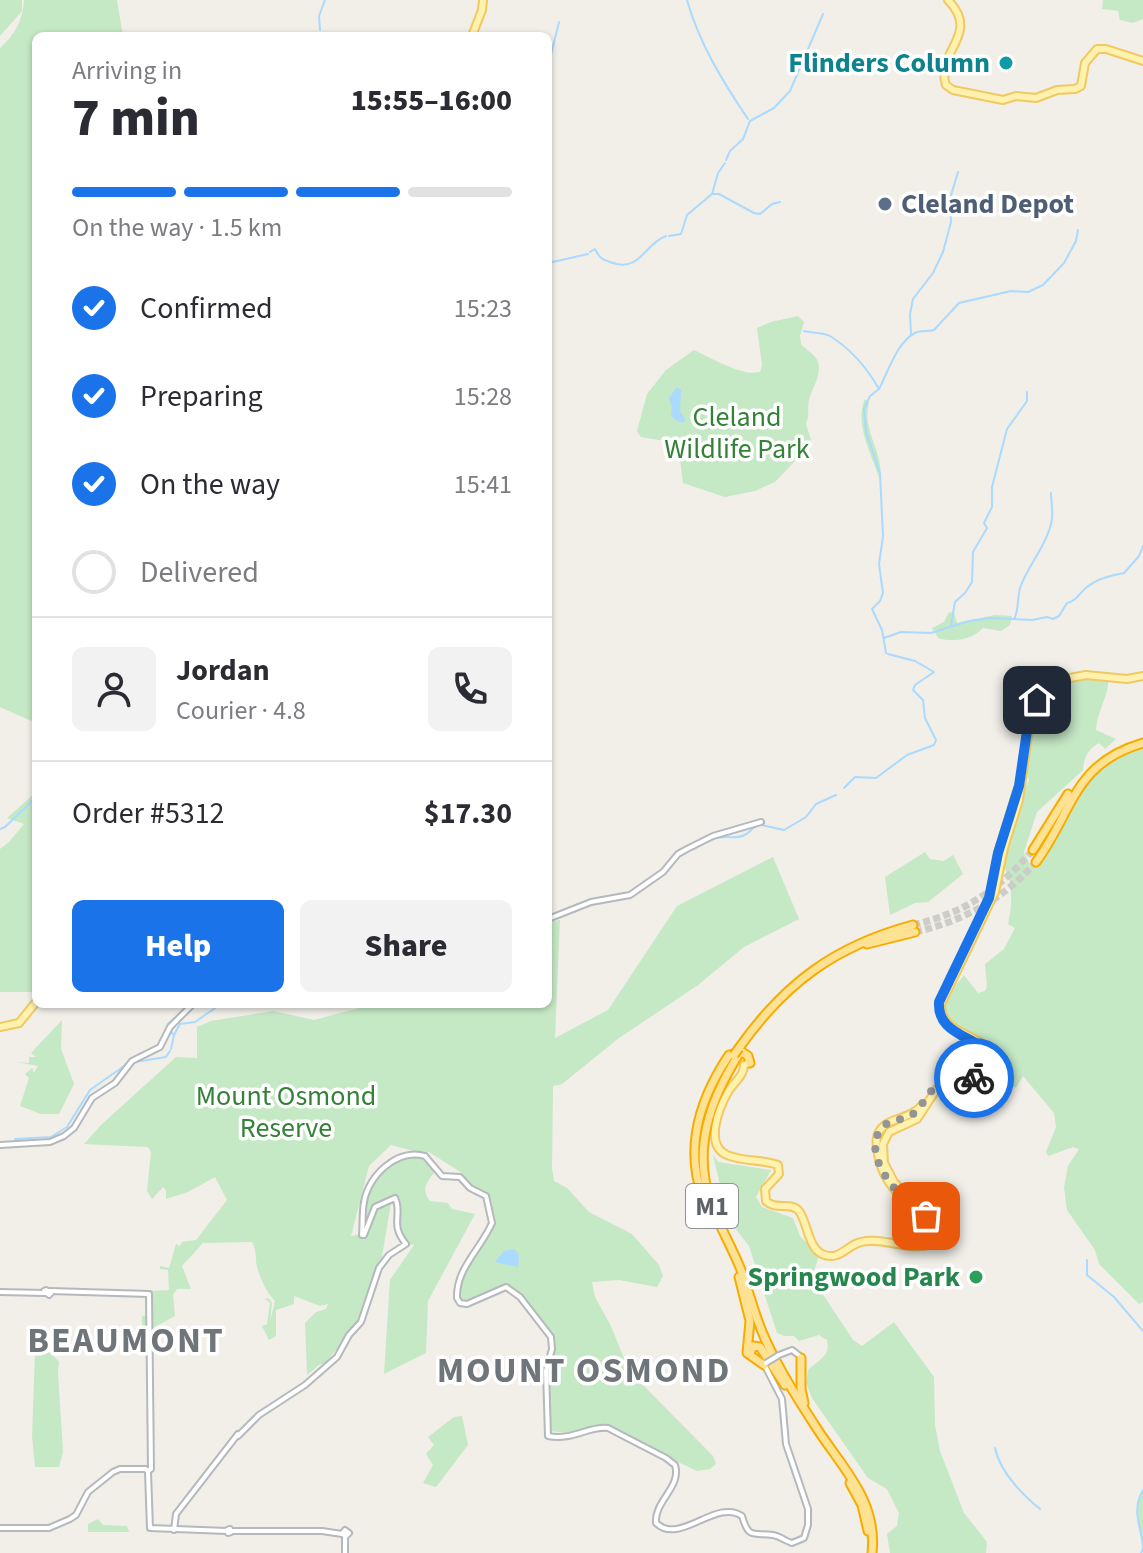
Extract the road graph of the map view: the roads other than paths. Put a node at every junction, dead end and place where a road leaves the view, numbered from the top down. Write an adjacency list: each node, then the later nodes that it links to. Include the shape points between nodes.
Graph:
1 (483, 0): 3 (main road)
2 (948, 0): 4 (main road, via 961,21 943,74 953,90 997,100 1036,98 1081,86 1085,63 1097,49)
3 (474, 32)
4 (1143, 61)
5 (1143, 675): 10 (main road, via 1075,677 1049,690 1037,706)
6 (1143, 741): 8 (highway, via 1121,746 1080,777); 9 (highway, via 1109,758 1086,778)
7 (761, 822): 11 (street, via 713,836 678,854 630,895)
8 (1033, 850)
9 (1036, 862)
10 (991, 899): 21 (main road, via 938,1004 949,1028 989,1053 989,1069 976,1078 936,1087 915,1113 880,1130 877,1140 883,1173 932,1220); 21 (main road, via 941,1008 949,1025 988,1048 991,1071 936,1090 917,1119 889,1132 883,1144 889,1176 942,1223 944,1234)
11 (552, 917)
12 (914, 929): 16 (highway, M1, via 866,945 819,970 779,1004)
13 (32, 1007): 15 (main road, via 19,1023)
14 (189, 1008): 19 (street, via 168,1030 160,1048 132,1061 115,1083 92,1098 67,1134 50,1142)
15 (0, 1027)
16 (739, 1051): 18 (highway, M1, via 714,1100); 20 (highway, M1, via 714,1091 701,1131 700,1174)
17 (747, 1064): 18 (highway, via 736,1066 723,1086); 20 (highway, via 742,1052 729,1055 698,1120 696,1173); 21 (main road, via 727,1096 716,1140 730,1155 781,1163 783,1172 767,1189 770,1202 799,1207 817,1246 827,1254 861,1239)
18 (703, 1141): 24 (highway, M1, via 708,1193)
19 (0, 1145)
20 (711, 1215): 22 (highway, M1)
21 (935, 1239)
22 (738, 1272): 26 (highway, via 750,1321 748,1354); 27 (highway, M1, via 758,1332)
23 (0, 1292): 29 (street, via 146,1294)
24 (756, 1317): 25 (highway, via 784,1367 797,1369); 28 (highway, M1)
25 (801, 1358): 26 (street, bridge, via 792,1350); 28 (highway, via 802,1397)
26 (765, 1364): 27 (highway, via 750,1354 751,1347 760,1347); 31 (street, via 782,1399 786,1444 808,1509 805,1537 792,1543 754,1535 734,1512 663,1528 655,1517 677,1476 672,1462 608,1428 568,1438 548,1436 546,1371 552,1343 547,1328 506,1287 472,1303 458,1301 459,1280 490,1228 486,1196 460,1177 442,1176 418,1154 396,1158 369,1186 361,1234 375,1207 395,1198 397,1231 406,1244 379,1268 361,1322 337,1357 238,1436 176,1514)
27 (785, 1385): 33 (highway, M1, via 858,1496)
28 (825, 1441): 33 (highway, M1, via 866,1503 873,1533)
29 (147, 1468): 30 (street, via 113,1472 88,1492 76,1515 49,1528); 31 (street, via 150,1528)
30 (0, 1528)
31 (174, 1530): 32 (street, via 322,1531 344,1535)
32 (345, 1553)
33 (870, 1553)

